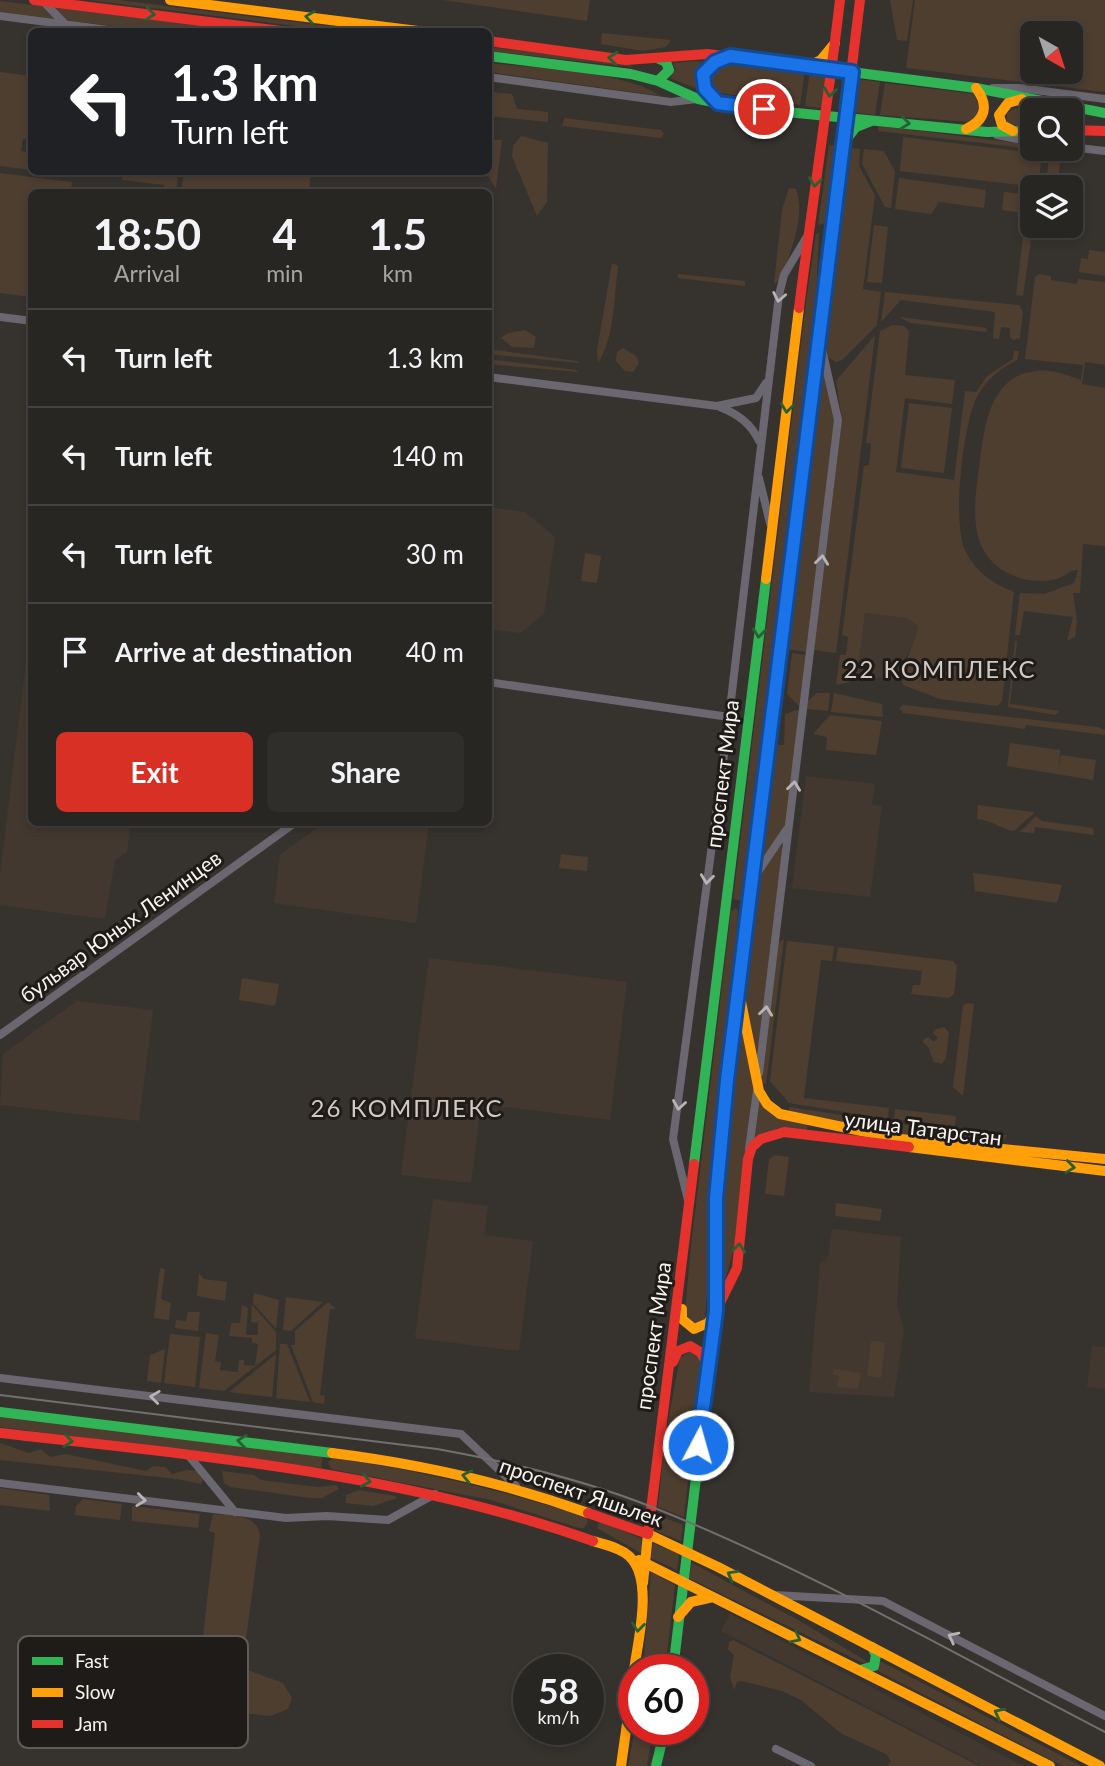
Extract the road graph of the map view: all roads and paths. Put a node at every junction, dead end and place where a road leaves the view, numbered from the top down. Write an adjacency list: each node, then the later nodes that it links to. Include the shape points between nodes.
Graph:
1 (170, 0): 5 (main road)
2 (840, 0): 11 (main road, проспект Мира)
3 (860, 0): 13 (main road, проспект Мира)
4 (38, 1): 7 (street); 9 (main road, one-way to 9)
5 (217, 3): 10 (main road, one-way to 5)
6 (0, 16): 7 (street)
7 (66, 24): 8 (street)
8 (95, 28)
9 (257, 28)
10 (397, 28)
11 (836, 40): 17 (main road, via 821,61); 18 (main road, проспект Мира)
12 (492, 42): 16 (main road, one-way to 12, via 616,59)
13 (855, 43): 19 (main road, проспект Мира); 20 (main road, via 865,67)
14 (730, 56): 16 (main road); 17 (main road); 28 (main road, via 703,74 705,89)
15 (492, 57): 22 (main road)
16 (657, 58): 22 (main road, via 666,62 669,70)
17 (808, 66): 18 (main road)
18 (833, 69): 19 (main road); 31 (main road, проспект Мира, one-way to 31)
19 (852, 72): 20 (main road); 32 (main road, проспект Мира)
20 (883, 75): 23 (main road)
21 (492, 78): 25 (street, via 671,102)
22 (659, 81): 25 (main road)
23 (976, 88): 24 (main road); 26 (street, via 1020,88); 34 (main road, via 985,100 985,113 975,127)
24 (1023, 98)
25 (698, 99): 28 (main road)
26 (1105, 99)
27 (1020, 101): 38 (main road, via 1001,109 1002,125)
28 (718, 103): 31 (main road)
29 (1083, 109): 30 (main road)
30 (1105, 113)
31 (827, 115): 32 (main road); 44 (main road, проспект Мира, one-way to 44)
32 (846, 117): 33 (main road); 41 (main road, проспект Мира)
33 (877, 120): 34 (main road, one-way to 34); 41 (main road, via 856,127)
34 (964, 130): 37 (main road)
35 (1083, 130): 36 (main road)
36 (1105, 131)
37 (987, 132): 38 (main road); 40 (street)
38 (1017, 132): 39 (main road)
39 (1020, 132)
40 (1020, 139)
41 (842, 145): 45 (main road, проспект Мира)
42 (1083, 148): 43 (street)
43 (1105, 151)
44 (808, 236): 45 (main road, via 818,228); 50 (street, one-way to 50, via 784,275); 54 (main road, проспект Мира, one-way to 54)
45 (829, 236): 48 (main road, проспект Мира)
46 (0, 317): 47 (street)
47 (28, 320)
48 (819, 334): 57 (street, one-way to 48, via 838,420); 59 (main road, проспект Мира)
49 (492, 378): 51 (street)
50 (768, 380): 51 (street, via 756,398); 52 (street)
51 (717, 406): 52 (street, via 752,427)
52 (760, 443): 53 (street)
53 (757, 471): 54 (street); 56 (street)
54 (772, 531): 60 (main road, проспект Мира, one-way to 60)
55 (492, 683): 56 (street)
56 (729, 717): 70 (street, one-way to 70, via 673,1139)
57 (790, 825): 59 (street); 64 (street, one-way to 57)
58 (290, 826): 63 (street, бульвар Юных Ленинцев)
59 (752, 881): 61 (main road, проспект Мира)
60 (726, 911): 61 (main road, via 738,904); 70 (main road, проспект Мира)
61 (748, 914): 62 (main road, проспект Мира)
62 (738, 989): 64 (main road); 72 (main road, проспект Мира, via 716,1198)
63 (0, 1035)
64 (758, 1085): 65 (main road, улица Татарстан, via 768,1106 780,1114); 67 (street)
65 (819, 1120): 66 (main road, via 812,1126); 68 (main road, улица Татарстан, via 900,1139)
66 (815, 1136): 67 (main road, улица Татарстан, via 772,1134 752,1147); 69 (main road, улица Татарстан, one-way to 69)
67 (748, 1159): 72 (main road, one-way to 67, via 737,1268)
68 (1105, 1159)
69 (1105, 1171)
70 (688, 1202): 71 (main road, проспект Мира)
71 (683, 1270): 72 (main road, via 685,1324 699,1328); 74 (main road, проспект Мира)
72 (716, 1311): 73 (main road, проспект Мира)
73 (708, 1364): 74 (main road, via 695,1347 683,1347); 88 (main road, проспект Мира)
74 (669, 1374): 87 (main road, проспект Мира)
75 (0, 1378): 82 (street, one-way to 75, via 461,1434)
76 (0, 1412): 78 (main road, проспект Яшьлек, one-way to 76)
77 (0, 1433): 79 (main road, проспект Яшьлек, one-way to 79)
78 (336, 1452): 80 (main road, via 325,1460); 82 (main road, проспект Яшьлек, one-way to 78)
79 (189, 1456): 80 (main road, проспект Яшьлек); 84 (street)
80 (331, 1474): 83 (main road, проспект Яшьлек, one-way to 83)
81 (0, 1483): 84 (street, one-way to 84)
82 (518, 1488): 85 (main road, проспект Яшьлек)
83 (435, 1494): 84 (street, via 388,1520); 86 (main road, проспект Яшьлек)
84 (235, 1512)
85 (588, 1512): 86 (main road, via 592,1525); 87 (main road, проспект Яшьлек)
86 (576, 1534): 89 (main road, проспект Яшьлек)
87 (648, 1534): 88 (main road, проспект Яшьлек); 90 (main road, проспект Мира)
88 (686, 1551): 91 (main road, проспект Мира); 93 (main road, проспект Яшьлек, one-way to 88)
89 (627, 1553): 90 (main road, проспект Яшьлек); 92 (main road)
90 (645, 1558): 91 (main road, проспект Яшьлек); 92 (main road, проспект Мира)
91 (683, 1575): 94 (main road, проспект Яшьлек); 95 (main road, проспект Мира)
92 (643, 1584): 97 (main road, проспект Мира, one-way to 97)
93 (768, 1595): 96 (main road, проспект Яшьлек); 100 (street, one-way to 93, via 883,1601)
94 (713, 1597): 95 (main road, via 691,1602); 99 (main road, проспект Яшьлек, one-way to 99)
95 (678, 1617): 98 (main road, проспект Мира)
96 (872, 1647): 99 (main road, via 874,1666); 101 (main road, проспект Яшьлек, one-way to 96)
97 (636, 1654)
98 (675, 1654)
99 (860, 1670): 109 (main road, проспект Яшьлек)
100 (1105, 1716)
101 (1060, 1744): 105 (main road); 110 (main road, проспект Яшьлек)
102 (625, 1745): 106 (main road, проспект Мира)
103 (661, 1745): 107 (main road)
104 (776, 1749): 108 (street)
105 (1105, 1759)
106 (621, 1766)
107 (656, 1766)
108 (811, 1766)
109 (1050, 1766)
110 (1100, 1766)

